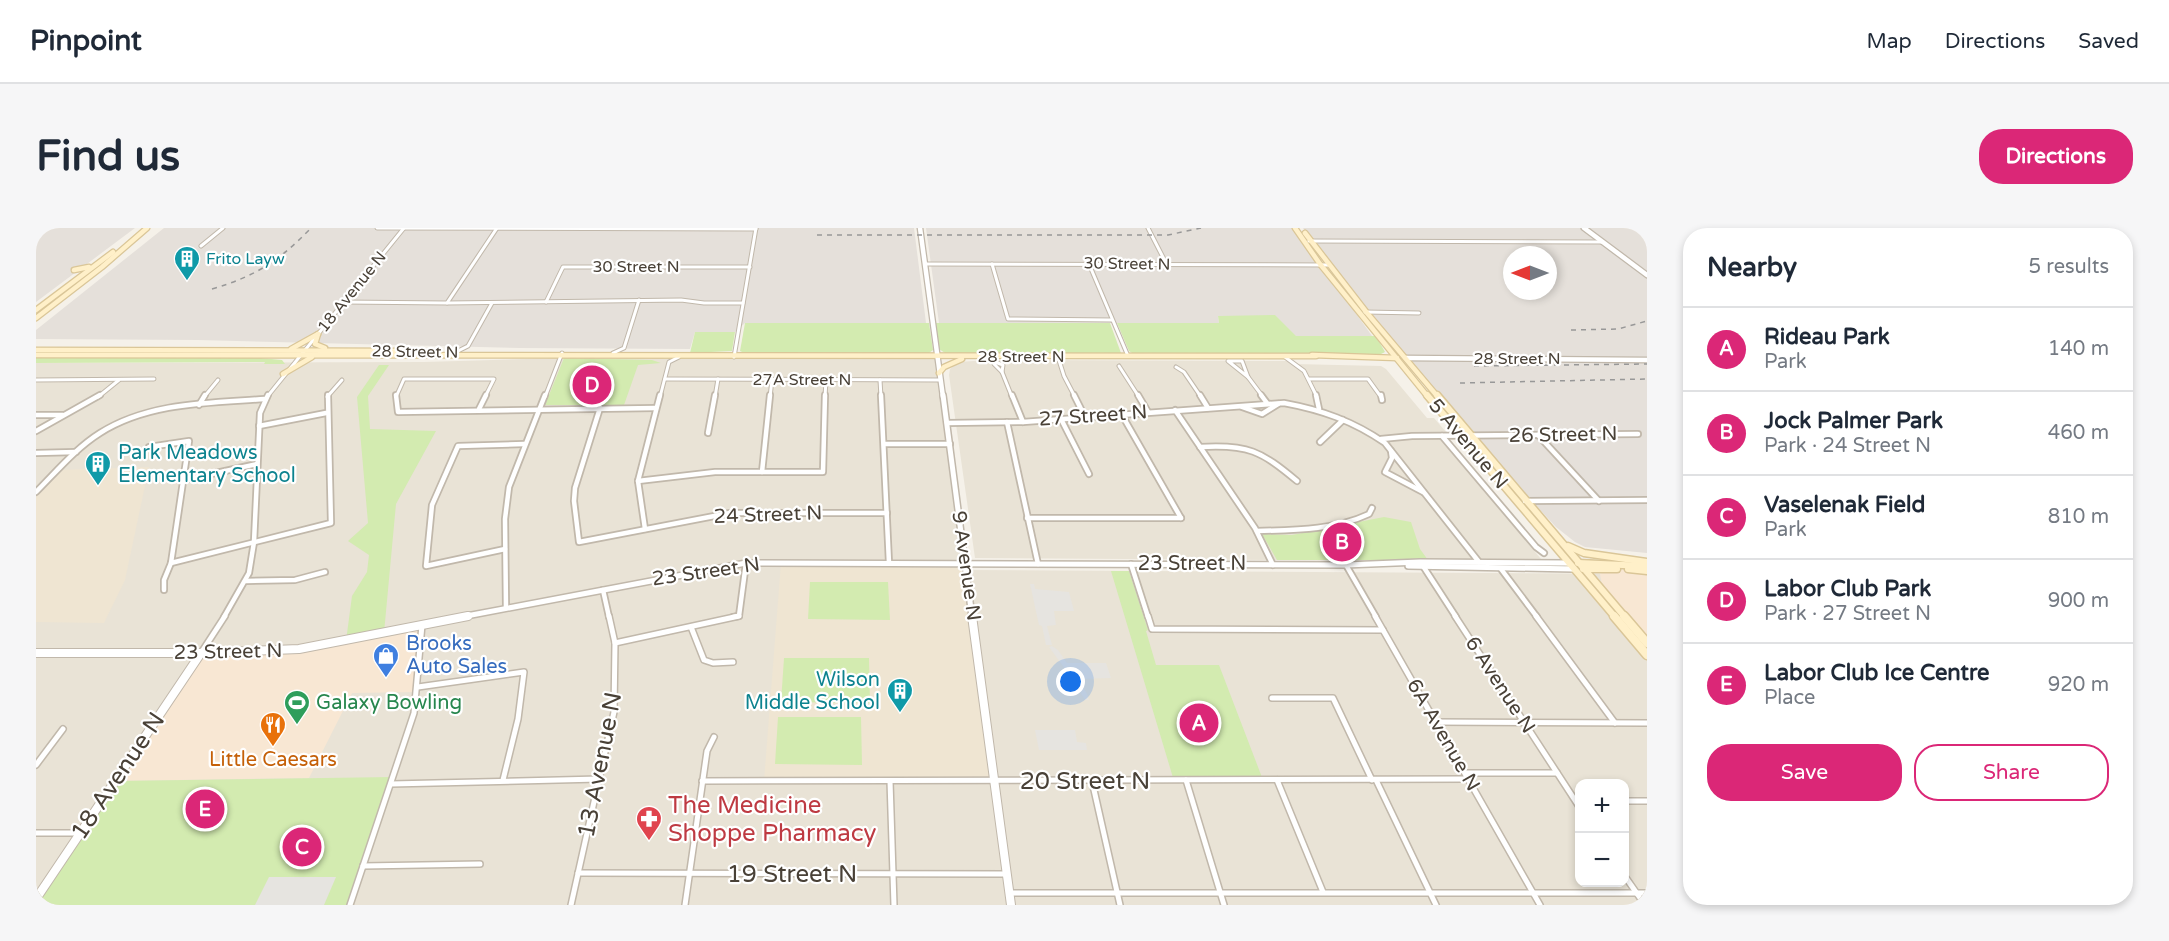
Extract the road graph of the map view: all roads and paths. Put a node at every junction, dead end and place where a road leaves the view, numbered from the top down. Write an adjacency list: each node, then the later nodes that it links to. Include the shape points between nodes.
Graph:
1 (146, 228): 15 (main road); 26 (main road)
2 (223, 228): 14 (street)
3 (377, 228): 4 (street)
4 (404, 228): 5 (street); 27 (street, 18 Avenue N)
5 (497, 228): 6 (street); 30 (street)
6 (756, 228): 22 (street)
7 (920, 228): 16 (street, 9 Avenue N)
8 (1148, 228): 20 (street)
9 (1295, 228): 12 (main road, 5 Avenue N)
10 (1301, 228): 12 (main road, 5 Avenue N)
11 (1584, 228): 13 (street)
12 (1309, 241): 13 (street); 19 (main road, 5 Avenue N); 21 (main road, 5 Avenue N)
13 (1603, 242): 24 (street)
14 (201, 246)
15 (97, 264): 23 (main road); 25 (main road, via 74,270 81,273)
16 (925, 264): 17 (street, 30 Street N); 61 (street, 9 Avenue N)
17 (992, 264): 18 (street, 30 Street N); 37 (street, via 1008,319)
18 (1089, 264): 20 (street, 30 Street N); 37 (street)
19 (1320, 264): 20 (street, 30 Street N); 21 (street, 30 Street N); 33 (main road, 5 Avenue N)
20 (1167, 265)
21 (1328, 265): 34 (main road, 5 Avenue N)
22 (750, 267): 28 (street, 30 Street N, via 563,267); 32 (street)
23 (88, 270): 25 (main road); 26 (main road, via 90,273)
24 (1647, 275)
25 (79, 277): 26 (main road)
26 (57, 298): 36 (main road)
27 (343, 302): 30 (street); 38 (street, 18 Avenue N)
28 (546, 302): 29 (street); 31 (street)
29 (639, 302): 32 (street); 40 (street)
30 (447, 303): 31 (street)
31 (492, 303): 39 (street)
32 (743, 303): 51 (street)
33 (1359, 312): 34 (street); 66 (main road, 5 Avenue N)
34 (1368, 313): 35 (street); 67 (main road, 5 Avenue N)
35 (1419, 313)
36 (36, 314)
37 (1112, 320): 56 (street)
38 (318, 334): 41 (main road); 42 (main road, via 317,346); 47 (street, 18 Avenue N)
39 (468, 346): 45 (street); 46 (street)
40 (624, 348): 48 (street); 49 (street)
41 (282, 351): 44 (main road, 28 Street N); 47 (main road, 28 Street N)
42 (344, 351): 43 (main road, 28 Street N); 47 (main road, 28 Street N)
43 (380, 351): 45 (main road, 28 Street N); 47 (main road)
44 (36, 352): 52 (main road, 28 Street N)
45 (456, 352): 46 (main road, 28 Street N)
46 (471, 352): 50 (main road, 28 Street N)
47 (301, 353): 52 (main road); 53 (main road, 28 Street N); 54 (main road, 28 Street N); 76 (street, 18 Avenue N)
48 (613, 353): 49 (main road, 28 Street N); 50 (main road, 28 Street N)
49 (629, 353): 51 (main road, 28 Street N)
50 (562, 354): 54 (main road, 28 Street N); 60 (main road, 28 Street N); 96 (street)
51 (735, 355): 55 (main road, 28 Street N); 61 (main road, 28 Street N)
52 (229, 356): 53 (main road, 28 Street N)
53 (264, 356): 76 (main road, via 288,361)
54 (332, 356): 76 (main road, via 305,359)
55 (684, 356): 60 (main road, 28 Street N); 69 (street)
56 (1128, 356): 57 (main road, 28 Street N); 63 (main road, 28 Street N)
57 (1247, 356): 58 (main road, 28 Street N); 64 (main road, 28 Street N)
58 (1316, 356): 59 (main road, 28 Street N); 65 (main road, 28 Street N)
59 (1344, 356): 66 (main road, 28 Street N); 73 (main road, via 1394,363)
60 (652, 357): 69 (street)
61 (938, 357): 62 (main road, 28 Street N); 75 (street, 9 Avenue N)
62 (971, 357): 63 (main road, 28 Street N); 75 (main road, via 954,361)
63 (1058, 357): 108 (street)
64 (1285, 357): 65 (main road, 28 Street N); 70 (street)
65 (1302, 357): 70 (street)
66 (1395, 358): 67 (main road, 28 Street N); 73 (main road, 5 Avenue N)
67 (1406, 358): 68 (street, 28 Street N); 121 (main road, 5 Avenue N)
68 (1647, 360)
69 (669, 362): 79 (street)
70 (1298, 363): 81 (street)
71 (1119, 366): 104 (street)
72 (1176, 367): 99 (street, via 1184,372)
73 (1407, 371): 118 (main road, 5 Avenue N)
74 (1002, 372): 112 (street)
75 (939, 373): 89 (street, 9 Avenue N)
76 (283, 374): 90 (street, 18 Avenue N)
77 (1248, 377): 77 (street, via 1242,361 1228,361 1235,366); 92 (street)
78 (154, 379): 83 (street)
79 (664, 379): 80 (street, 27A Street N); 98 (street)
80 (718, 379): 86 (street, 27A Street N); 116 (street)
81 (1309, 379): 91 (street, via 1368,379); 101 (street)
82 (36, 380): 83 (street)
83 (119, 380): 106 (street)
84 (218, 380): 94 (street)
85 (342, 380): 103 (street, via 327,396)
86 (772, 380): 87 (street, 27A Street N); 133 (street)
87 (826, 380): 88 (street, 27A Street N); 133 (street, via 823,472)
88 (880, 380): 89 (street, 27A Street N); 125 (street)
89 (940, 380): 113 (street, 9 Avenue N)
90 (265, 399): 94 (street); 114 (street)
91 (1382, 400)
92 (1268, 404): 93 (street, 27 Street N); 95 (street, 27 Street N)
93 (1278, 404): 95 (street, 27 Street N, via 1262,414); 101 (street, 27 Street N)
94 (199, 405): 131 (street, via 121,422 98,434)
95 (1240, 406): 99 (street, 27 Street N)
96 (540, 408): 97 (street); 100 (street); 124 (street)
97 (600, 408): 98 (street); 146 (street, 24 Street N, via 575,488 579,542)
98 (656, 408): 136 (street)
99 (1208, 408): 102 (street, 27 Street N)
100 (479, 409): 100 (street, via 398,412 396,395 404,379 494,379)
101 (1319, 409): 110 (street, 27 Street N)
102 (1175, 410): 104 (street, 27 Street N); 128 (street)
103 (326, 412): 114 (street); 148 (street, via 331,523)
104 (1148, 412): 107 (street, 27 Street N)
105 (36, 415): 106 (street)
106 (65, 415): 115 (street)
107 (1122, 415): 108 (street, 27 Street N); 145 (street, via 1181,518)
108 (1085, 417): 109 (street, 27 Street N)
109 (1061, 419): 112 (street, 27 Street N); 134 (street)
110 (1343, 420): 122 (street, 27 Street N); 123 (street)
111 (1007, 422): 112 (street, 27 Street N); 113 (street, 27 Street N); 145 (street)
112 (1023, 422)
113 (947, 423): 126 (street, 9 Avenue N)
114 (259, 426): 132 (street)
115 (36, 431)
116 (708, 433)
117 (1638, 434): 119 (street, 26 Street N)
118 (1461, 435): 120 (street, 26 Street N); 121 (street, 26 Street N); 163 (main road, 5 Avenue N)
119 (1538, 435): 121 (street, 26 Street N); 142 (street)
120 (1442, 436): 122 (street, 26 Street N); 151 (street, 5 Avenue N)
121 (1472, 437): 141 (main road, 5 Avenue N)
122 (1381, 439): 129 (street)
123 (1320, 442)
124 (524, 444): 150 (street, via 507,498); 150 (street, via 458,446 432,506 426,566)
125 (884, 444): 126 (street); 144 (street)
126 (950, 444): 156 (street, 9 Avenue N)
127 (149, 447): 135 (street, via 189,441)
128 (1200, 447): 137 (street, via 1245,447 1270,459); 147 (street)
129 (1390, 449): 139 (street); 139 (street, via 1392,458 1385,472)
130 (36, 453): 131 (street)
131 (76, 453): 138 (street)
132 (257, 464): 135 (street); 148 (street)
133 (762, 472): 136 (street, via 715,472)
134 (1089, 474)
135 (184, 480): 153 (street)
136 (638, 481): 146 (street)
137 (1297, 481)
138 (36, 492)
139 (1428, 495): 152 (street)
140 (1647, 500): 142 (street)
141 (1525, 501): 142 (street); 149 (main road, 5 Avenue N)
142 (1599, 501)
143 (1372, 508): 147 (street, via 1369,514 1357,519 1290,531)
144 (887, 513): 146 (street, 24 Street N, via 730,513); 155 (street)
145 (1027, 518): 157 (street)
146 (645, 529)
147 (1257, 531): 160 (street)
148 (254, 542): 153 (street); 168 (street)
149 (1562, 542): 159 (main road, via 1584,553); 163 (main road, 5 Avenue N)
150 (505, 549): 172 (street)
151 (1544, 553)
152 (1479, 562): 162 (street, 23 Street N); 163 (street, 23 Street N)
153 (171, 563): 169 (street)
154 (746, 563): 155 (street, 23 Street N); 170 (street, 23 Street N); 174 (street, via 739,616)
155 (889, 563): 156 (street, 23 Street N)
156 (966, 564): 157 (street, 23 Street N); 200 (street, 9 Avenue N)
157 (1038, 564): 158 (street, 23 Street N)
158 (1131, 564): 160 (street, 23 Street N); 175 (street, via 1152,629)
159 (1647, 564): 163 (main road)
160 (1273, 565): 161 (street, 23 Street N)
161 (1346, 565): 162 (street, 23 Street N); 175 (street, 6A Avenue N)
162 (1422, 565): 164 (street, 23 Street N); 184 (street, 6 Avenue N)
163 (1577, 566): 164 (street, 23 Street N); 165 (main road); 171 (main road, 5 Avenue N); 180 (main road, 5 Avenue N)
164 (1501, 569): 186 (street)
165 (1611, 569): 166 (main road); 171 (main road, via 1599,578)
166 (1647, 571)
167 (325, 572): 168 (street, via 295,580)
168 (246, 581): 179 (street)
169 (164, 590)
170 (603, 590): 172 (street, 23 Street N); 176 (street, 13 Avenue N)
171 (1608, 596): 177 (main road, 5 Avenue N)
172 (506, 608): 173 (street, 23 Street N)
173 (422, 625): 179 (street, 23 Street N, via 299,649); 182 (street)
174 (690, 627): 176 (street); 181 (street, via 704,660)
175 (1383, 630): 185 (street, 6A Avenue N)
176 (615, 643): 193 (street, 13 Avenue N, via 614,711)
177 (1647, 643)
178 (36, 653): 179 (street, 23 Street N)
179 (201, 653): 207 (street, 18 Avenue N)
180 (1646, 654)
181 (733, 663)
182 (418, 687): 194 (street, via 524,672 518,719); 202 (street, via 414,713)
183 (1272, 698): 197 (street, via 1333,698)
184 (1523, 721): 185 (street); 186 (street); 191 (street, 6 Avenue N)
185 (1435, 722): 192 (street, 6A Avenue N)
186 (1615, 723): 187 (street)
187 (1647, 723)
188 (63, 729): 190 (street)
189 (714, 737): 198 (street, via 707,751)
190 (36, 765)
191 (1557, 773): 192 (street, 20 Street N); 203 (street, 6 Avenue N)
192 (1467, 776): 197 (street, 20 Street N); 220 (street, 6A Avenue N)
193 (599, 779): 194 (street); 210 (street, 13 Avenue N)
194 (503, 780): 202 (street)
195 (1185, 780): 196 (street, 20 Street N); 201 (street, 20 Street N); 218 (street)
196 (1277, 780): 197 (street, 20 Street N); 215 (street)
197 (1374, 780): 219 (street)
198 (702, 781): 199 (street, 20 Street N); 211 (street)
199 (890, 781): 200 (street, 20 Street N); 212 (street)
200 (995, 781): 201 (street, 20 Street N); 213 (street, 9 Avenue N)
201 (1092, 781): 217 (street)
202 (391, 784): 209 (street)
203 (1575, 797)
204 (1629, 801): 205 (street)
205 (1647, 801)
206 (36, 833): 207 (street)
207 (79, 833): 223 (street, 18 Avenue N)
208 (480, 864): 209 (street)
209 (363, 866): 224 (street)
210 (578, 873): 211 (street, 19 Street N); 225 (street, 13 Avenue N)
211 (689, 874): 212 (street, 19 Street N); 226 (street)
212 (893, 874): 213 (street, 19 Street N); 227 (street)
213 (1007, 874): 216 (street, 9 Avenue N)
214 (1629, 882): 221 (street)
215 (1323, 892): 218 (street); 219 (street)
216 (1010, 893): 217 (street); 228 (street, 9 Avenue N)
217 (1117, 893): 218 (street); 229 (street)
218 (1220, 893): 230 (street)
219 (1431, 893): 220 (street); 231 (street)
220 (1533, 893): 221 (street); 232 (street, 6A Avenue N)
221 (1637, 893): 222 (street); 233 (street)
222 (1647, 893)
223 (36, 899)
224 (350, 905)
225 (571, 905)
226 (685, 905)
227 (894, 905)
228 (1011, 905)
229 (1120, 905)
230 (1224, 905)
231 (1436, 905)
232 (1540, 905)
233 (1645, 905)

